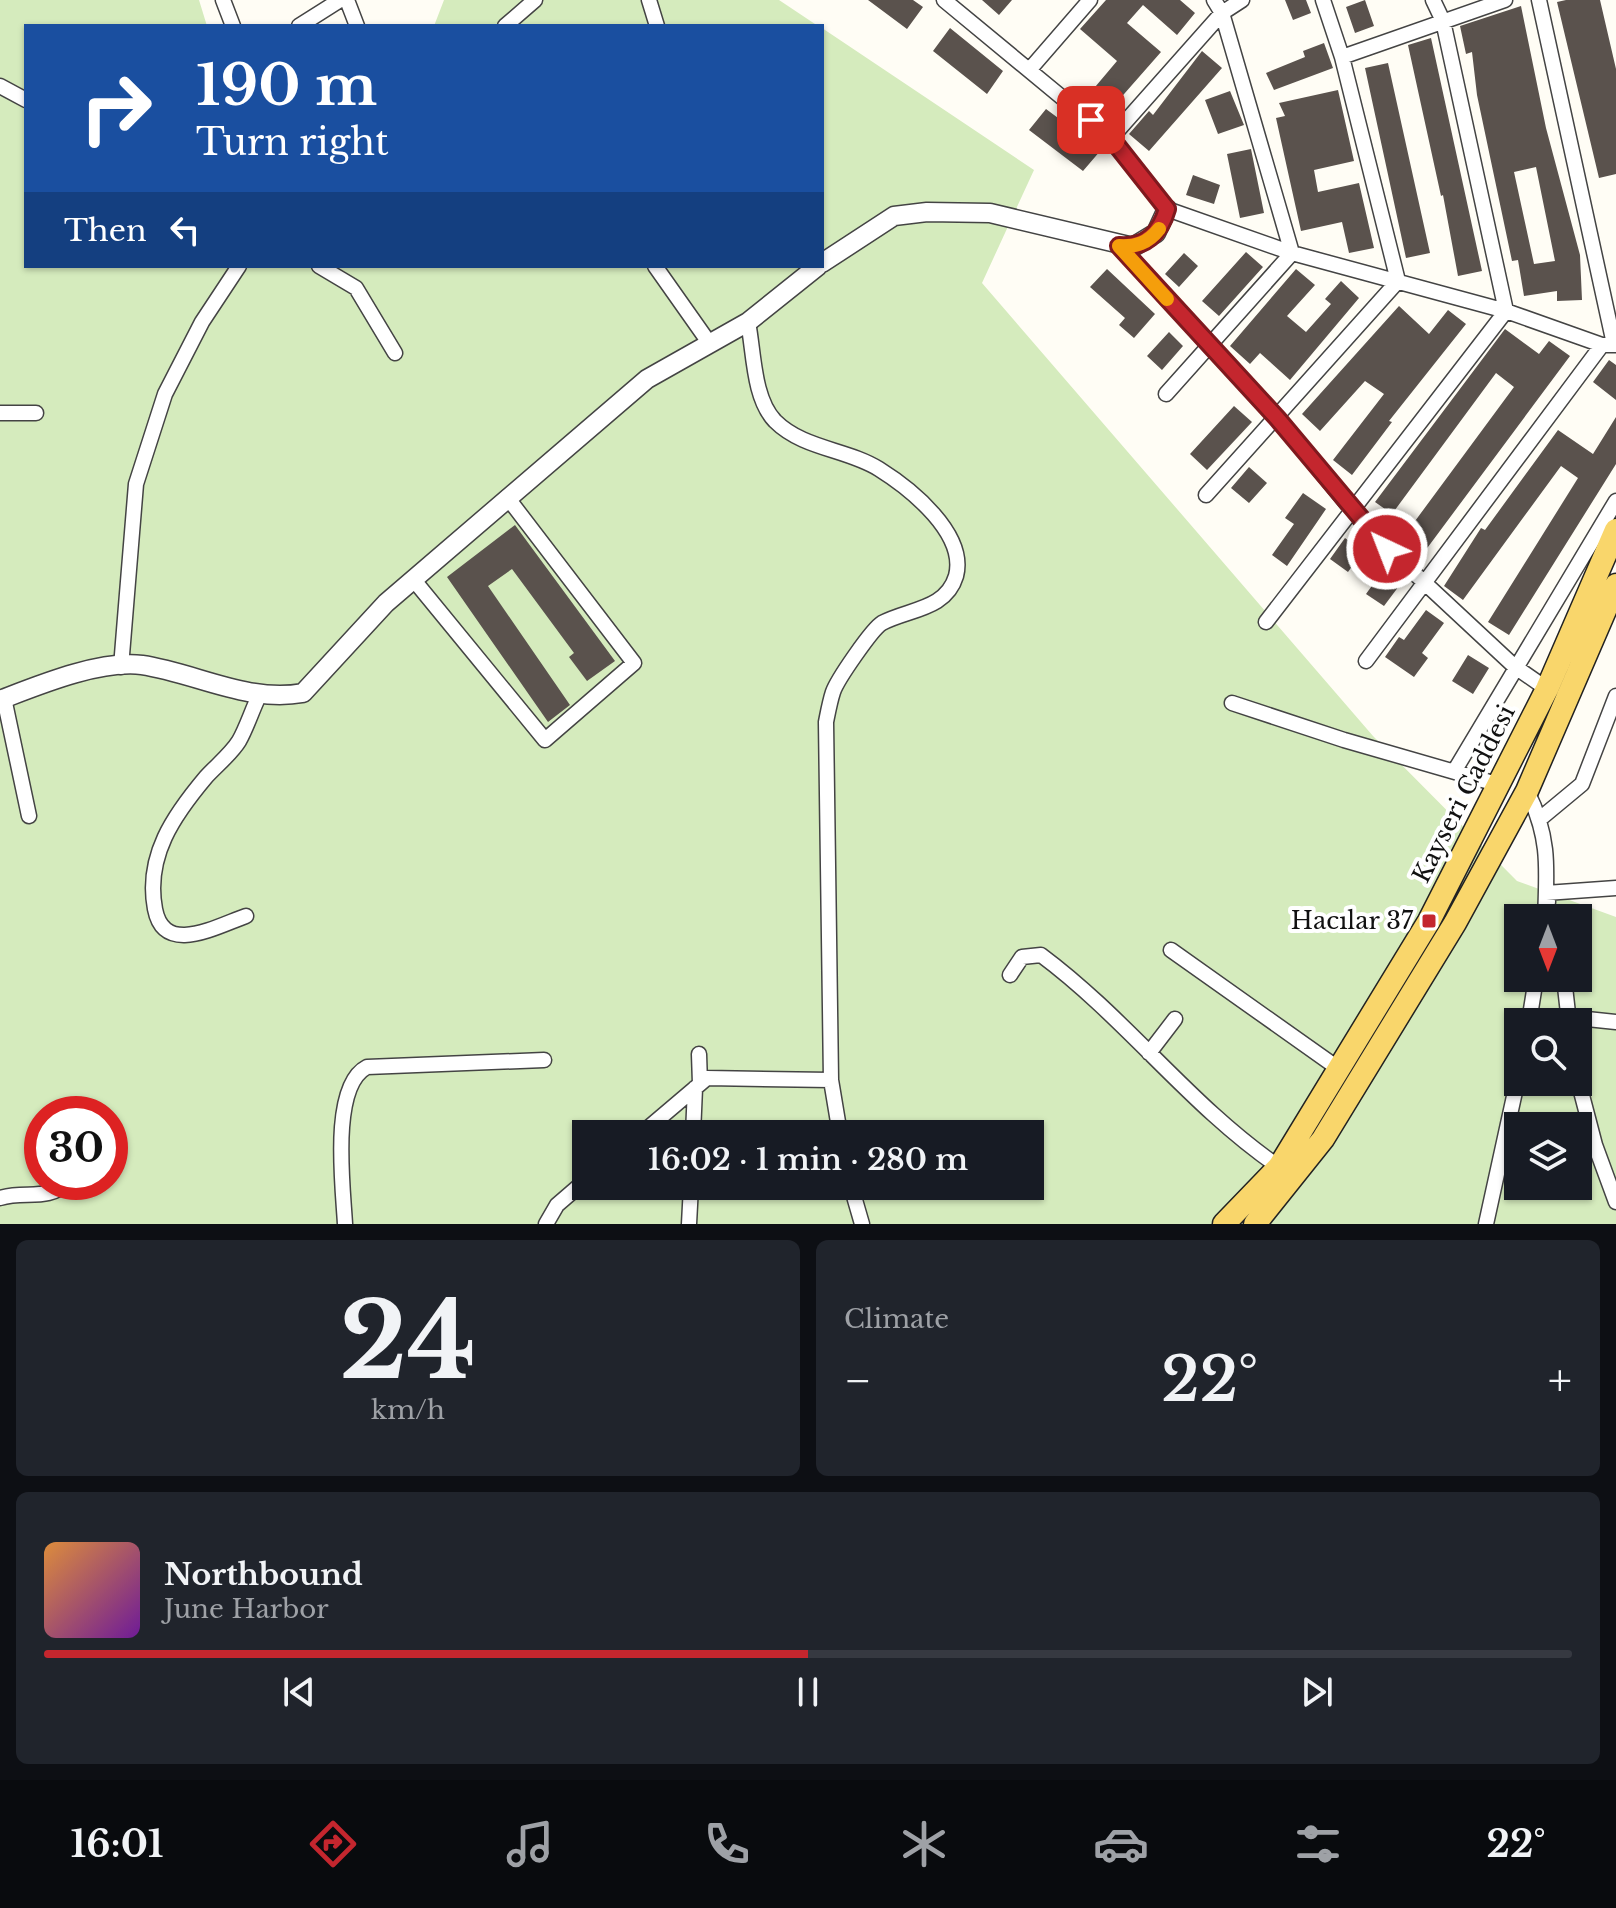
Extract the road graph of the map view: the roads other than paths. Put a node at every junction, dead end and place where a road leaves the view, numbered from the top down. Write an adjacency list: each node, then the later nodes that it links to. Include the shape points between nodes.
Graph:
1 (223, 0): 15 (street)
2 (340, 0): 16 (street)
3 (347, 0): 17 (street)
4 (535, 0): 18 (street)
5 (649, 0): 19 (street)
6 (1090, 0): 21 (street)
7 (1242, 0): 13 (street)
8 (1323, 0): 20 (street)
9 (1433, 0): 14 (street)
10 (1505, 0): 14 (street)
11 (1539, 0): 37 (street)
12 (948, 1): 21 (street)
13 (1218, 6): 24 (street); 27 (street)
14 (1443, 21): 20 (street); 34 (street)
15 (232, 24)
16 (302, 24)
17 (356, 24)
18 (507, 24)
19 (656, 24)
20 (1342, 57): 33 (street)
21 (1031, 68): 24 (street)
22 (0, 86): 23 (street)
23 (24, 99)
24 (1111, 138): 25 (street)
25 (1167, 209): 26 (street, via 1145,242); 27 (street)
26 (1119, 246): 28 (street, via 990,213 927,212 894,216); 38 (street)
27 (1292, 253): 33 (street); 38 (street)
28 (824, 260)
29 (238, 268): 55 (street, via 165,394 136,484)
30 (322, 268): 39 (street, via 356,288)
31 (656, 268): 36 (street)
32 (813, 268): 35 (street)
33 (1398, 281): 34 (street); 43 (street)
34 (1506, 311): 37 (street); 47 (street)
35 (748, 322): 36 (street); 80 (street, via 764,406 775,421 805,440 878,468 938,518 949,533 958,565 942,598 879,624 834,689 826,722)
36 (710, 344): 45 (street, via 647,379)
37 (1611, 345): 50 (street)
38 (1210, 347): 40 (street); 43 (street)
39 (395, 353)
40 (1166, 394)
41 (0, 413): 42 (street)
42 (36, 413)
43 (1277, 418): 44 (street); 47 (street)
44 (1206, 495)
45 (507, 497): 49 (street); 49 (street, via 634,663 545,740)
46 (1616, 501): 54 (street)
47 (1352, 509): 50 (street); 52 (street)
48 (1616, 530): 56 (main road, Kayseri Caddesi)
49 (413, 579): 57 (street, via 303,693)
50 (1423, 584): 53 (street); 54 (street)
51 (1616, 585): 63 (main road, Kayseri Caddesi)
52 (1266, 622)
53 (1366, 661)
54 (1514, 666): 56 (street); 61 (street)
55 (121, 667): 57 (street, via 139,665); 59 (street, via 72,673)
56 (1547, 689): 62 (main road, Kayseri Caddesi)
57 (259, 696): 70 (street, via 239,742 176,816 154,868 153,896 164,931 182,936)
58 (1616, 696): 65 (street, via 1582,784)
59 (2, 699): 64 (street)
60 (1232, 703): 61 (street)
61 (1455, 770): 62 (street)
62 (1500, 785): 79 (main road, Kayseri Caddesi, via 1429,921)
63 (1527, 791): 65 (street); 99 (main road, Kayseri Caddesi, via 1455,923 1323,1139)
64 (29, 816)
65 (1541, 818): 67 (street, via 1548,848)
66 (1616, 887): 67 (street)
67 (1546, 893): 68 (street); 69 (street)
68 (1546, 904)
69 (1548, 904)
70 (246, 916)
71 (1171, 950): 79 (street)
72 (1010, 975): 76 (street, via 1022,957 1041,955)
73 (1175, 1019): 76 (street)
74 (1592, 1021): 75 (street)
75 (1616, 1022)
76 (1149, 1053): 87 (street, via 1235,1136)
77 (699, 1054): 81 (street)
78 (544, 1060): 94 (street, via 359,1071 349,1085 341,1144)
79 (1339, 1069): 87 (main road, Kayseri Caddesi)
80 (831, 1080): 81 (street, via 707,1078); 86 (street)
81 (698, 1086): 84 (street); 85 (street)
82 (1514, 1096): 100 (street)
83 (1582, 1096): 93 (street)
84 (658, 1120)
85 (694, 1120)
86 (838, 1120)
87 (1279, 1167): 98 (main road, Kayseri Caddesi)
88 (572, 1192): 95 (street)
89 (24, 1196): 90 (street)
90 (0, 1198)
91 (690, 1200): 96 (street)
92 (855, 1200): 97 (street)
93 (1616, 1202)
94 (345, 1224)
95 (546, 1224)
96 (689, 1224)
97 (862, 1224)
98 (1224, 1224)
99 (1255, 1224)
100 (1486, 1224)

